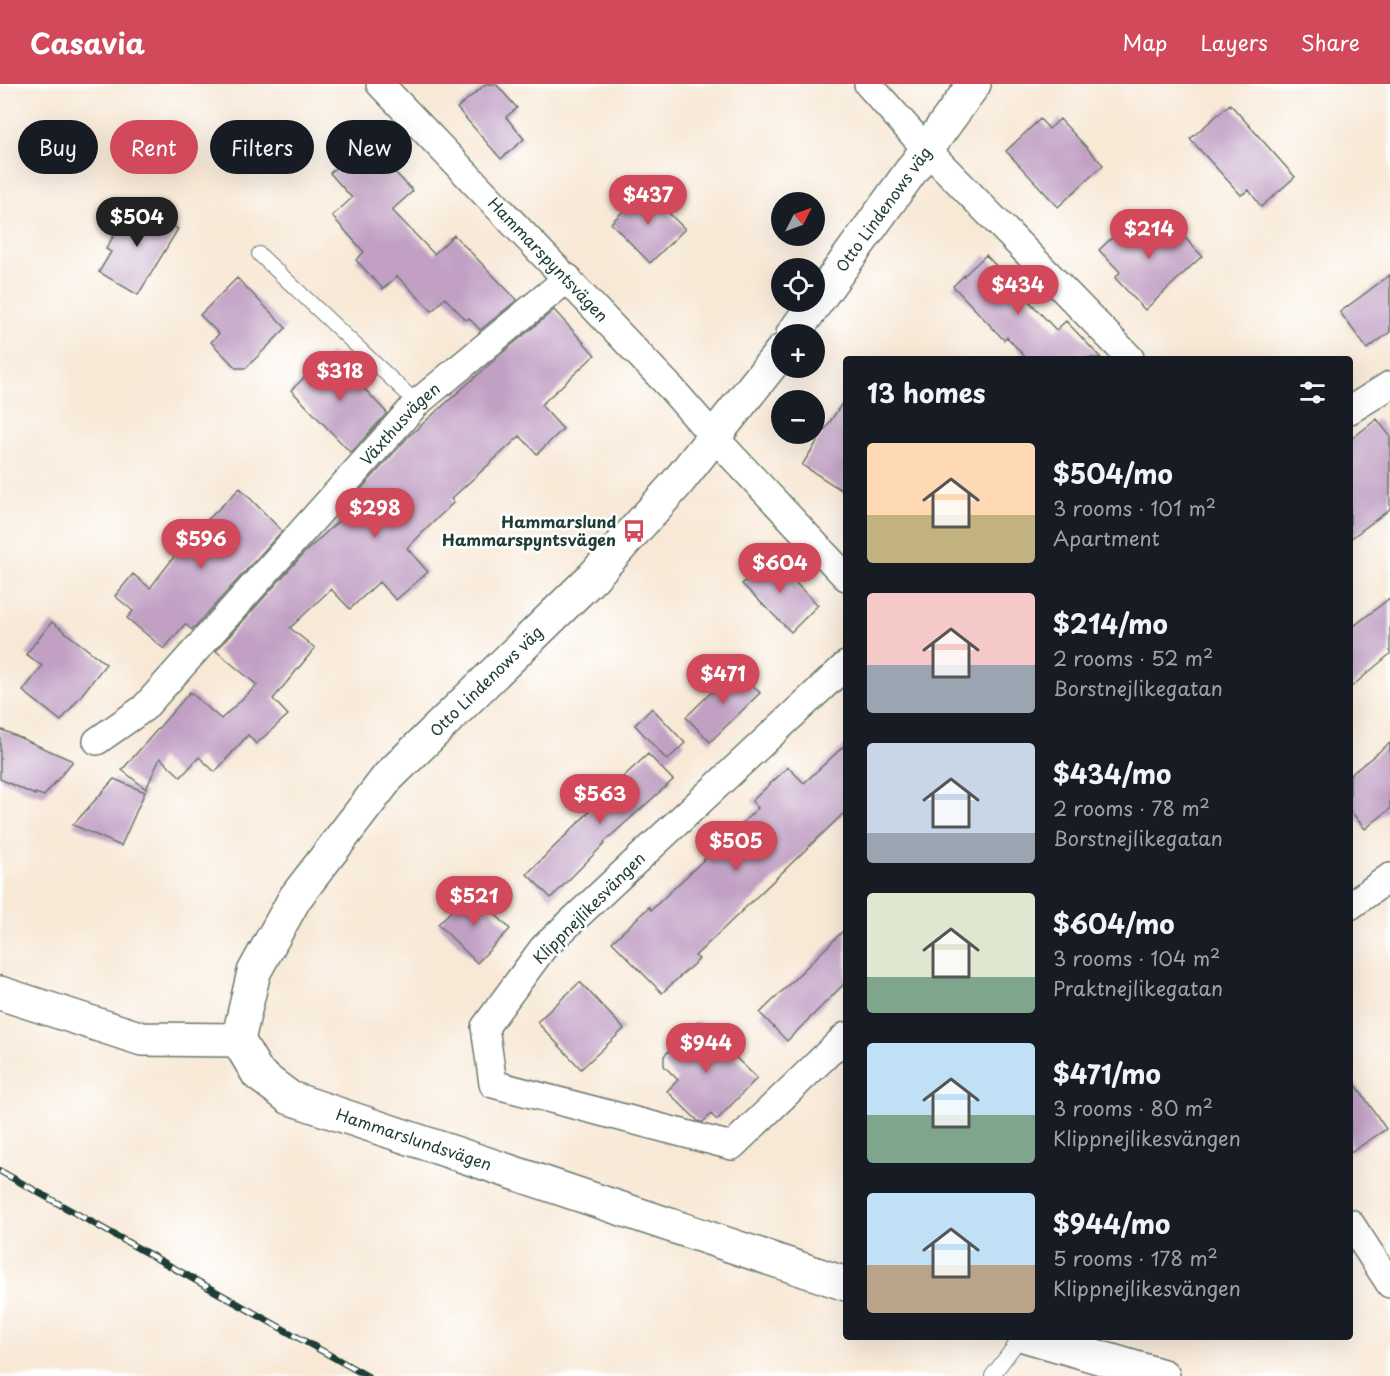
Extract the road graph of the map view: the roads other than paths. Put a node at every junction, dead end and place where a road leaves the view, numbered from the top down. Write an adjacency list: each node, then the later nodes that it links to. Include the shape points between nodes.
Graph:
1 (380, 84): 6 (street, Hammarspyntsvägen)
2 (868, 84): 4 (street)
3 (974, 84): 4 (street, Otto Lindenows väg)
4 (927, 150): 7 (street, Otto Lindenows väg); 8 (street)
5 (259, 254): 11 (lane)
6 (568, 279): 11 (street, Växthusvägen); 13 (street, Hammarspyntsvägen)
7 (800, 324)
8 (1129, 356)
9 (771, 365): 13 (street, Otto Lindenows väg)
10 (1390, 385): 12 (street)
11 (417, 403): 16 (street, Växthusvägen, via 144,708)
12 (1353, 408)
13 (713, 436): 14 (street, Hammarspyntsvägen); 21 (street, Otto Lindenows väg, via 593,577 388,777 295,898 254,972)
14 (843, 574)
15 (843, 668): 20 (street, Klippnejlikesvängen, via 543,948 485,1027 493,1084 732,1146)
16 (97, 741)
17 (1390, 877): 18 (street)
18 (1353, 904)
19 (0, 993): 21 (street, via 142,1039)
20 (843, 1039)
21 (238, 1040): 23 (street, Hammarslundsvägen, via 258,1074 290,1098)
22 (1353, 1228): 24 (street)
23 (843, 1283)
24 (1390, 1284)
25 (1019, 1340): 27 (lane)
26 (1041, 1340): 28 (street)
27 (992, 1376)
28 (1163, 1376)

